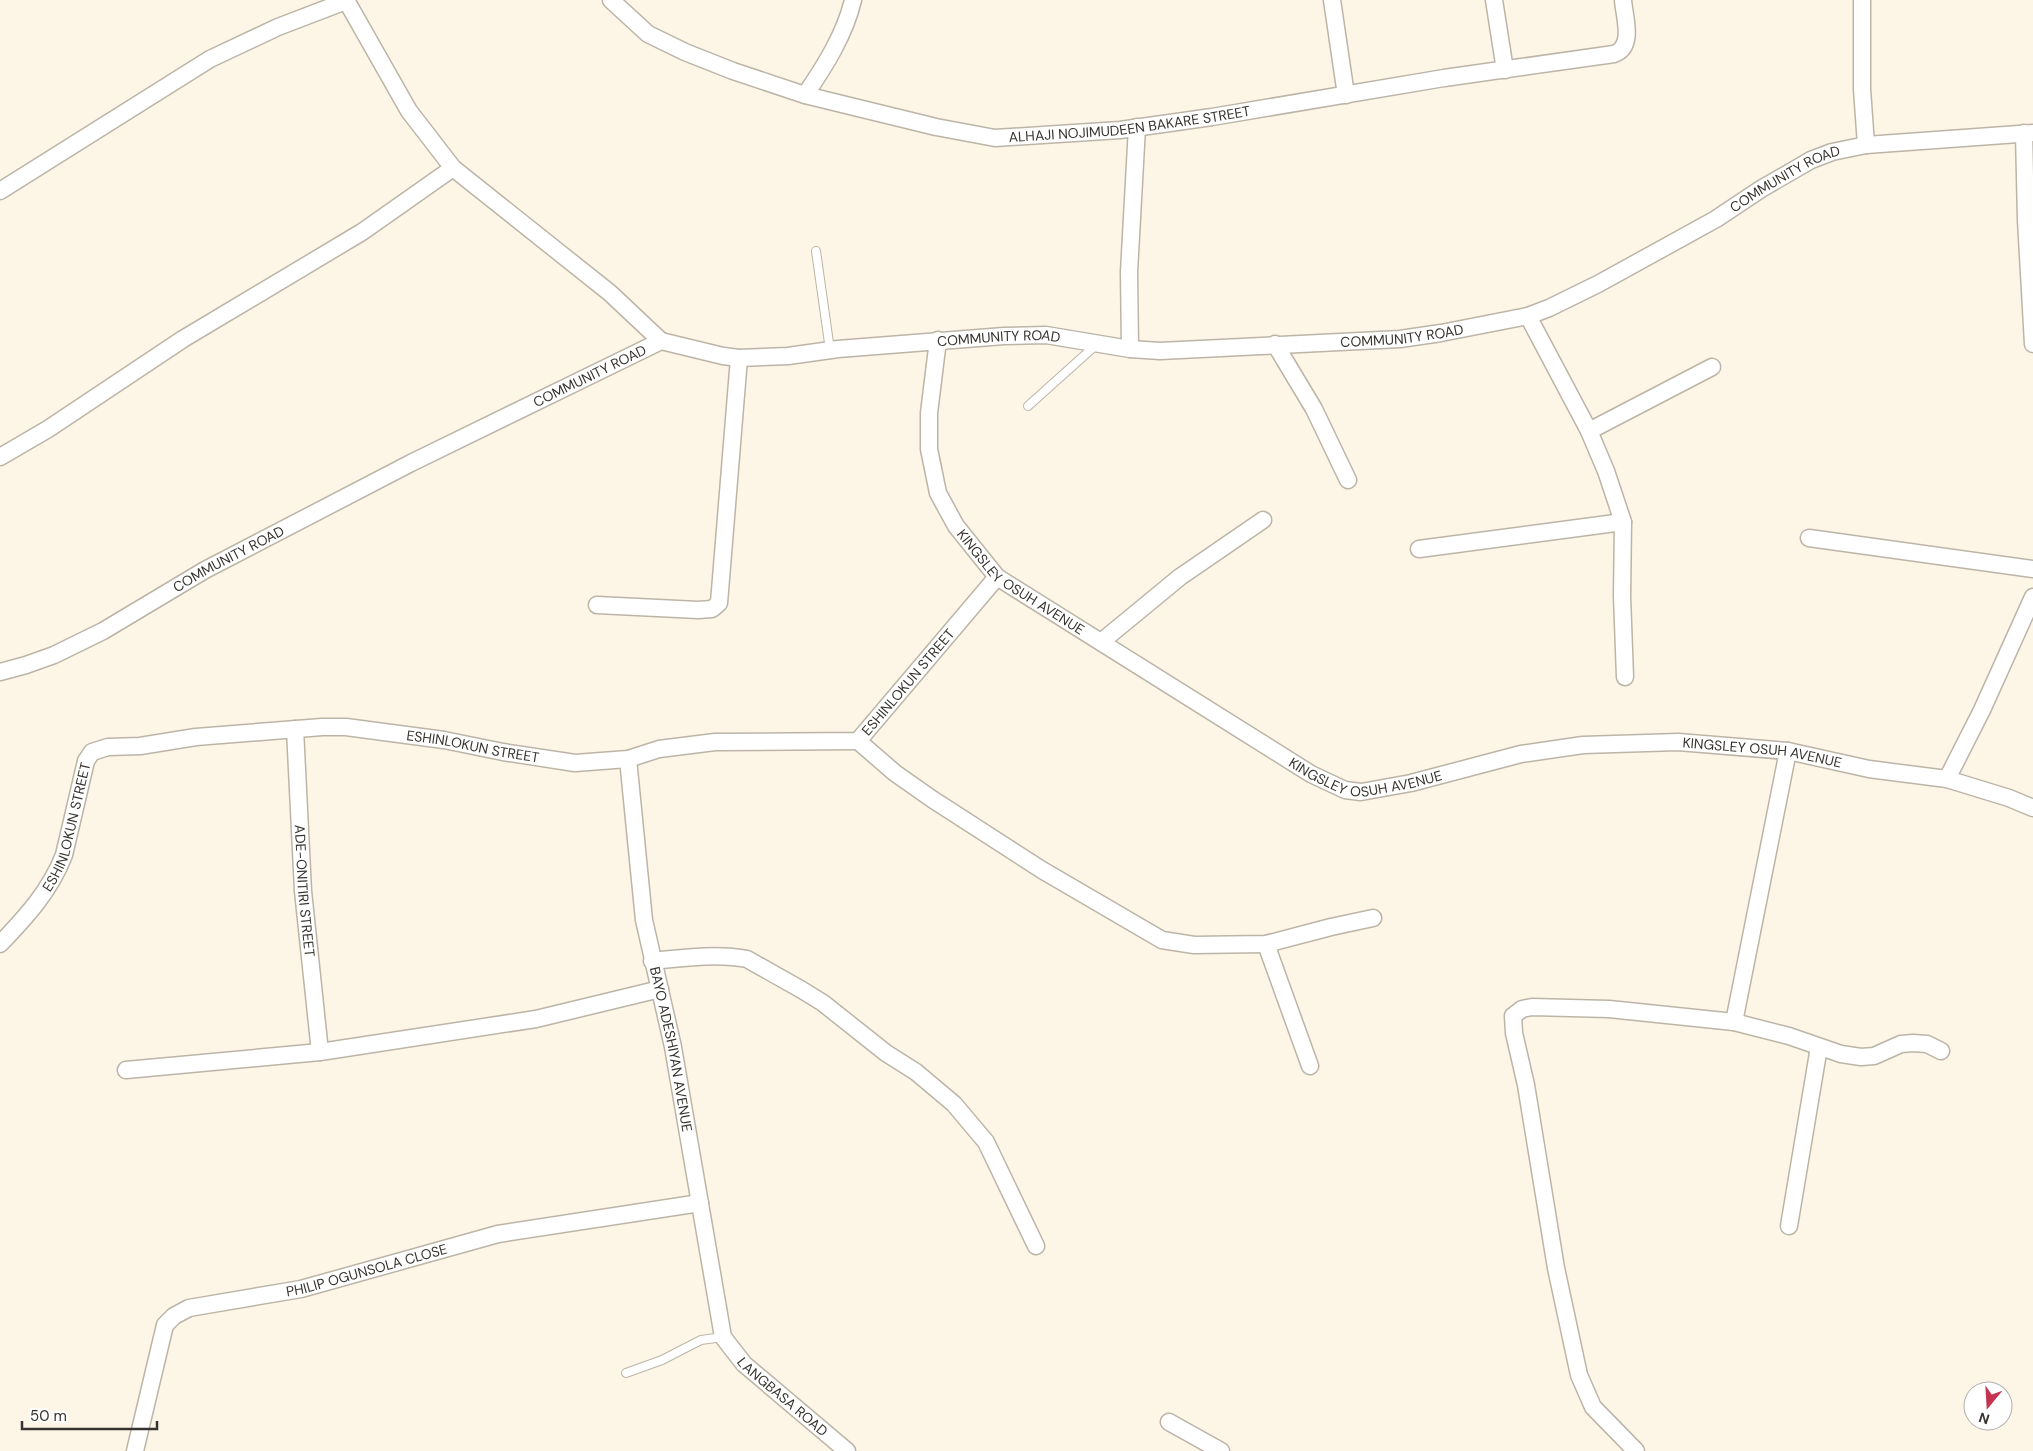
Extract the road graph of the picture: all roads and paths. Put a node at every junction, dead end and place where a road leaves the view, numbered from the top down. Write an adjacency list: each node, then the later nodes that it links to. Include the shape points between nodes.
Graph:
1 (346, 0): 14 (street, via 409,111); 15 (street, via 278,27 210,60)
2 (611, 0): 9 (street, ALHAJI NOJIMUDEEN BAKARE STREET, via 648,34 664,43)
3 (853, 0): 9 (street, via 840,38)
4 (1332, 0): 10 (street)
5 (1494, 0): 8 (street)
6 (1622, 0): 8 (street, ALHAJI NOJIMUDEEN BAKARE STREET, via 1626,39 1619,52)
7 (1862, 0): 13 (street)
8 (1505, 70): 10 (street, ALHAJI NOJIMUDEEN BAKARE STREET)
9 (805, 95): 11 (street, ALHAJI NOJIMUDEEN BAKARE STREET, via 995,138)
10 (1346, 95): 11 (street, ALHAJI NOJIMUDEEN BAKARE STREET)
11 (1137, 127): 24 (street, via 1129,272)
12 (2029, 133): 13 (street, COMMUNITY ROAD); 18 (street)
13 (1866, 145): 17 (street, COMMUNITY ROAD, via 1811,160 1716,219 1598,284)
14 (453, 168): 20 (street, via 604,288); 30 (street, via 362,232 183,339)
15 (0, 191)
16 (816, 251): 25 (lane)
17 (1528, 316): 22 (street, COMMUNITY ROAD, via 1400,339); 29 (street)
18 (2032, 323): 23 (street)
19 (938, 340): 21 (street, COMMUNITY ROAD, via 1046,336); 25 (street, COMMUNITY ROAD); 37 (street, KINGSLEY OSUH AVENUE, via 929,413 929,449 938,493 956,526)
20 (661, 341): 26 (street, COMMUNITY ROAD); 41 (street, COMMUNITY ROAD, via 411,463 205,570 103,631 54,655)
21 (1098, 343): 24 (street, COMMUNITY ROAD); 28 (lane)
22 (1275, 344): 24 (street, COMMUNITY ROAD, via 1190,350); 31 (street, via 1314,409)
23 (2033, 344)
24 (1130, 349)
25 (830, 350): 26 (street, COMMUNITY ROAD)
26 (738, 358): 39 (street, via 719,603 712,609 698,610)
27 (1712, 368): 29 (street)
28 (1028, 406)
29 (1589, 431): 33 (street)
30 (0, 458)
31 (1348, 480)
32 (1263, 520): 40 (street, via 1180,577)
33 (1623, 522): 35 (street); 42 (street)
34 (1809, 538): 36 (street)
35 (1419, 549)
36 (2033, 569)
37 (997, 576): 40 (street, KINGSLEY OSUH AVENUE); 44 (street, ESHINLOKUN STREET)
38 (2032, 601): 47 (street)
39 (597, 605)
40 (1101, 642): 45 (street, KINGSLEY OSUH AVENUE, via 1311,774 1345,790 1361,792 1401,785 1521,754 1583,744 1678,742)
41 (0, 672)
42 (1625, 677)
43 (295, 729): 46 (street, ESHINLOKUN STREET, via 346,727 575,763); 50 (street, ESHINLOKUN STREET, via 196,737 140,746 108,747 92,752 86,760 59,869 33,910); 57 (street, ADE-ONITIRI STREET, via 303,891)
44 (858, 741): 46 (street, ESHINLOKUN STREET, via 715,742 659,749); 51 (street, via 932,799 1145,932 1174,943 1194,945)
45 (1788, 751): 47 (street, KINGSLEY OSUH AVENUE, via 1869,769); 54 (street)
46 (628, 759): 52 (street, BAYO ADESHIYAN AVENUE, via 644,920)
47 (1947, 779): 48 (street, KINGSLEY OSUH AVENUE)
48 (2033, 808)
49 (1373, 918): 51 (street)
50 (0, 944)
51 (1266, 944): 58 (street)
52 (652, 961): 53 (street, BAYO ADESHIYAN AVENUE); 62 (street, via 747,959 823,1003 886,1054 916,1072 954,1104 986,1142)
53 (660, 989): 57 (street, via 536,1019); 60 (street, BAYO ADESHIYAN AVENUE)
54 (1734, 1022): 55 (street); 66 (street, via 1560,1007 1527,1008 1513,1016 1554,1260 1579,1375 1593,1407)
55 (1819, 1046): 56 (street, via 1861,1057 1874,1056 1901,1044 1927,1044); 61 (street)
56 (1941, 1050)
57 (320, 1052): 59 (street)
58 (1310, 1066)
59 (126, 1070)
60 (700, 1203): 63 (street, BAYO ADESHIYAN AVENUE); 67 (street, PHILIP OGUNSOLA CLOSE, via 498,1234 301,1289 189,1308 165,1325)
61 (1789, 1226)
62 (1036, 1246)
63 (723, 1337): 64 (lane, via 701,1340 662,1360); 68 (street, LANGBASA ROAD, via 744,1364)
64 (626, 1373)
65 (1169, 1422): 69 (street)
66 (1628, 1448)
67 (135, 1451)
68 (847, 1451)
69 (1221, 1451)

